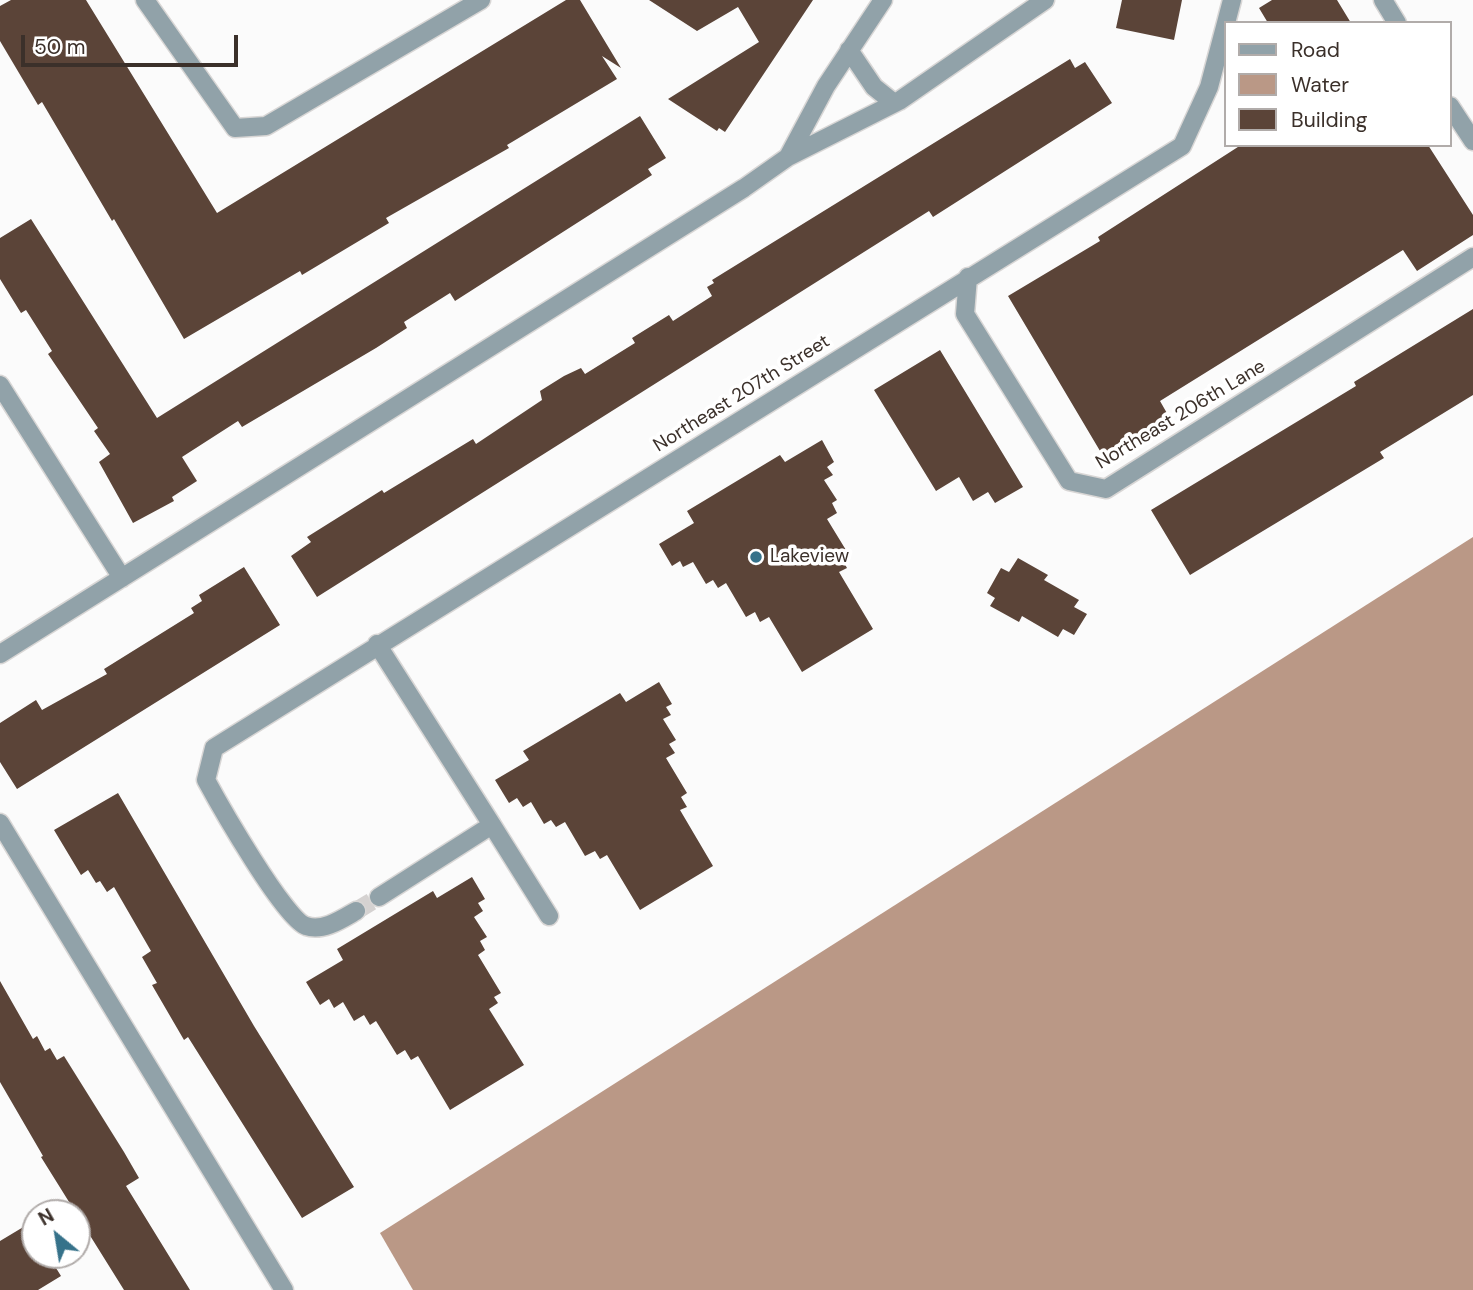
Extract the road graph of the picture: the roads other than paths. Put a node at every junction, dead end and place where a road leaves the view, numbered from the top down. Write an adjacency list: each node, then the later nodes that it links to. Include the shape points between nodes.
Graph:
1 (145, 0): 2 (street, via 235,128 267,126)
2 (481, 0)
3 (883, 0): 10 (street)
4 (1045, 0): 11 (street)
5 (1232, 0): 7 (street, Northeast 207th Street)
6 (1383, 0): 8 (street)
7 (1227, 21)
8 (1397, 21)
9 (1224, 30): 16 (street, Northeast 207th Street, via 1209,86 1181,146)
10 (849, 50): 11 (street, via 874,87); 14 (street)
11 (894, 103): 14 (street)
12 (1452, 109): 13 (street)
13 (1473, 141)
14 (788, 157): 18 (street)
15 (1473, 257): 16 (street, Northeast 206th Lane, via 1106,489 1069,481 965,314)
16 (968, 277): 19 (street, Northeast 207th Street)
17 (0, 385): 18 (street)
18 (122, 578): 20 (street)
19 (377, 644): 22 (street); 24 (street, Northeast 207th Street, via 214,748 206,780 299,923 321,927)
20 (0, 653)
21 (0, 823): 26 (street)
22 (492, 825): 23 (street); 25 (street)
23 (379, 897)
24 (356, 911)
25 (549, 916)
26 (284, 1290)

